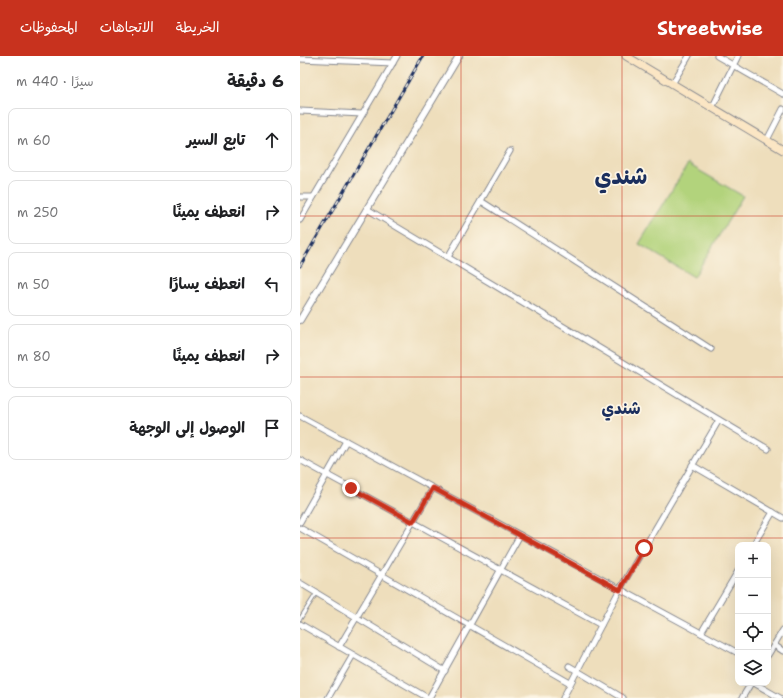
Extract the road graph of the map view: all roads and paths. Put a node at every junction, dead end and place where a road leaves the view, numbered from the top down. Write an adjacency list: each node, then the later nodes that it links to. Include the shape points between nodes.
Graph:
1 (397, 56): 9 (street)
2 (459, 56): 23 (street)
3 (626, 56): 11 (main road)
4 (689, 56): 11 (street)
5 (717, 56): 10 (street)
6 (738, 56): 10 (street)
7 (329, 58): 8 (street); 9 (street)
8 (300, 59)
9 (393, 63): 16 (street)
10 (734, 66): 12 (street); 13 (street)
11 (672, 84): 13 (main road)
12 (783, 94)
13 (712, 108): 17 (main road)
14 (783, 109): 17 (street)
15 (300, 111): 16 (street)
16 (362, 114): 21 (street)
17 (766, 140): 18 (main road)
18 (783, 150)
19 (510, 151): 22 (street)
20 (300, 197): 21 (street)
21 (313, 198): 24 (street)
22 (481, 201): 25 (street); 27 (street)
23 (367, 209): 25 (street); 26 (street)
24 (300, 220)
25 (448, 257): 29 (street)
26 (300, 320)
27 (711, 349)
28 (300, 416): 30 (street)
29 (719, 420): 31 (street); 33 (street)
30 (346, 441): 34 (street); 35 (street)
31 (768, 449)
32 (300, 460): 34 (street)
33 (692, 465): 36 (street); 47 (street)
34 (326, 475): 38 (street); 39 (street)
35 (433, 488): 39 (street); 41 (street)
36 (773, 512): 37 (street); 42 (street)
37 (783, 518)
38 (300, 522)
39 (413, 522): 43 (street); 44 (street)
40 (300, 528): 44 (street)
41 (520, 535): 43 (street); 47 (street)
42 (755, 542)
43 (501, 570): 52 (street); 53 (street)
44 (382, 575): 49 (street); 52 (street)
45 (735, 576): 55 (street)
46 (300, 583): 48 (street)
47 (620, 590): 53 (street); 55 (street)
48 (317, 593): 49 (street); 50 (lane)
49 (356, 617): 57 (street); 63 (street)
50 (300, 619)
51 (300, 624): 57 (street)
52 (470, 625): 63 (street); 65 (street)
53 (602, 625): 64 (street)
54 (783, 630): 56 (street)
55 (701, 633): 59 (street)
56 (774, 646): 58 (street); 60 (street)
57 (339, 647): 61 (street)
58 (771, 650)
59 (735, 651)
60 (783, 651)
61 (353, 655): 68 (street); 69 (street)
62 (569, 666): 64 (street)
63 (444, 671): 69 (street)
64 (577, 671): 65 (street); 71 (street)
65 (570, 684): 70 (street)
66 (750, 686): 72 (street)
67 (758, 686): 73 (street)
68 (328, 698)
69 (428, 698)
70 (563, 698)
71 (623, 698)
72 (742, 698)
73 (780, 698)

